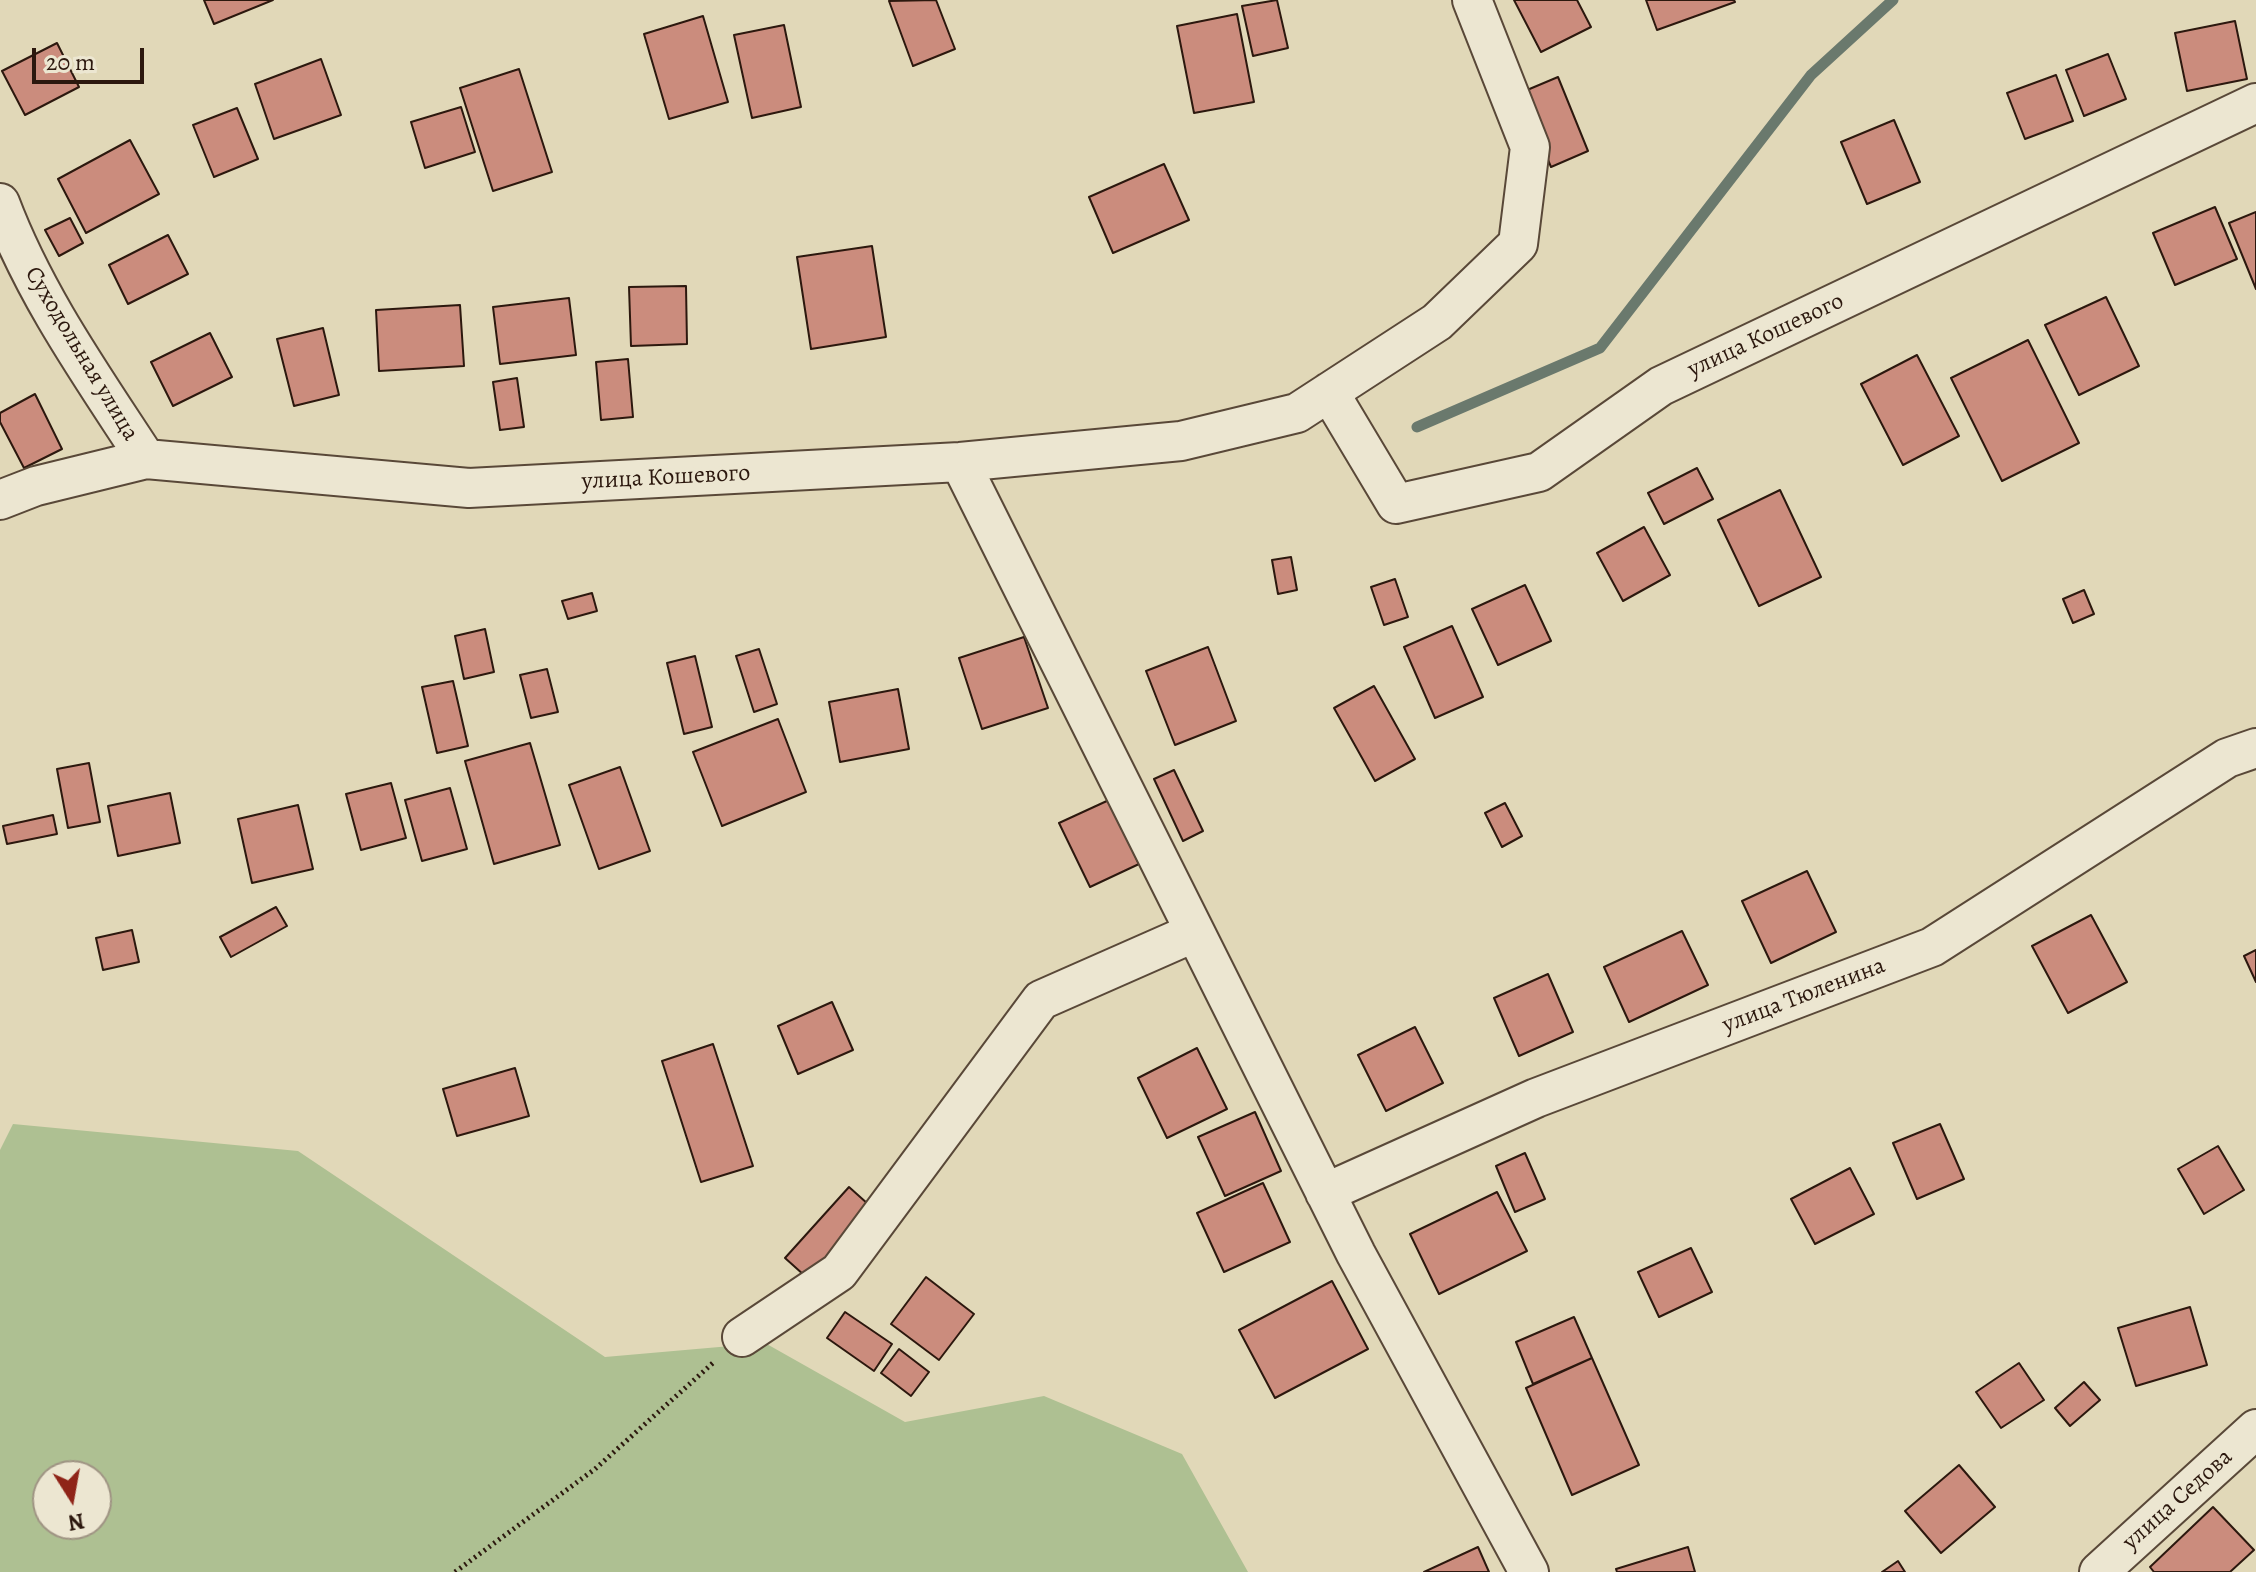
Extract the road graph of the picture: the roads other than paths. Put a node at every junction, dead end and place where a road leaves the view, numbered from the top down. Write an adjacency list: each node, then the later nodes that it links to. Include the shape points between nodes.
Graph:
1 (1472, 0): 4 (street, улица Кошевого, via 1530,147 1518,244 1437,322)
2 (2256, 103): 4 (street, улица Кошевого, via 1661,386 1539,472 1396,504)
3 (0, 203): 5 (street, Суходольная улица, via 52,313)
4 (1329, 392): 6 (street, улица Кошевого, via 1297,413 1181,441)
5 (146, 459): 6 (street, улица Кошевого, via 469,488); 7 (street, улица Кошевого)
6 (960, 462): 9 (street)
7 (0, 500)
8 (2256, 748): 10 (street, улица Тюленина, via 2227,758 1932,947 1536,1098)
9 (1193, 933): 10 (street); 11 (street, via 1041,1000 839,1272)
10 (1325, 1193): 13 (street)
11 (742, 1337)
12 (2256, 1429): 14 (street, улица Седова)
13 (1529, 1572)
14 (2099, 1572)

